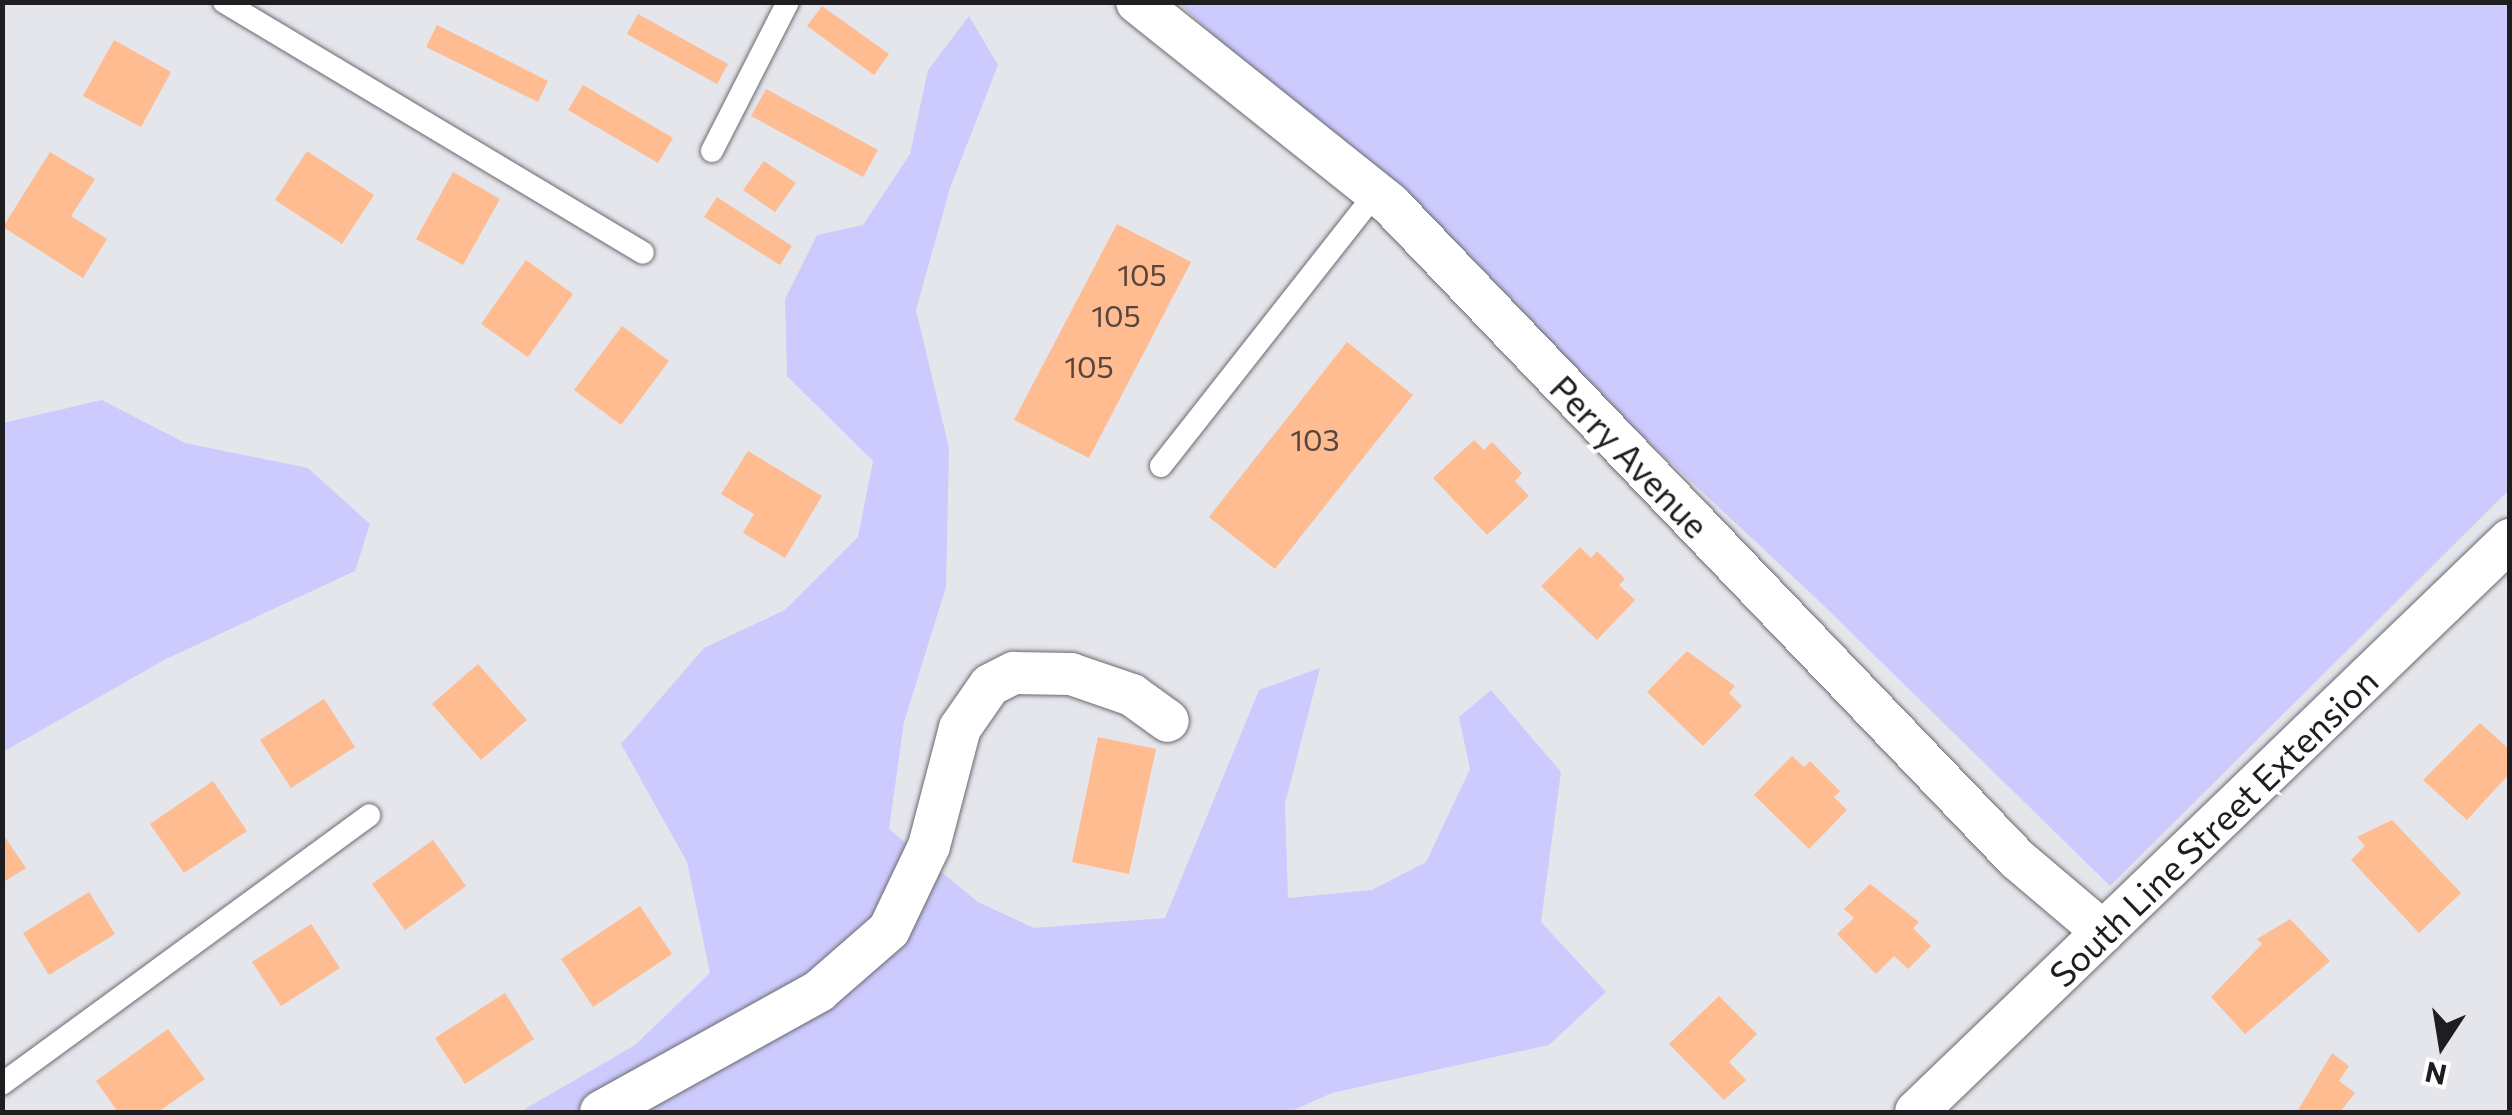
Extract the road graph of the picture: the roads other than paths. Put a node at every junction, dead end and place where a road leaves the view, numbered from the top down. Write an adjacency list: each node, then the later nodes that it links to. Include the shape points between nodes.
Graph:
1 (224, 2): 6 (lane)
2 (788, 2): 4 (lane)
3 (1136, 2): 5 (street, Perry Avenue)
4 (712, 151)
5 (1377, 192): 7 (lane); 11 (street, Perry Avenue, via 2017,860)
6 (643, 253)
7 (1161, 466)
8 (2510, 540): 11 (street, South Line Street Extension)
9 (1168, 721): 13 (street, via 1132,696 1071,674 1014,673 990,685 960,728 930,846 889,930 819,991)
10 (369, 815): 12 (lane)
11 (2103, 932): 14 (street, South Line Street Extension)
12 (2, 1084)
13 (600, 1112)
14 (1916, 1112)

